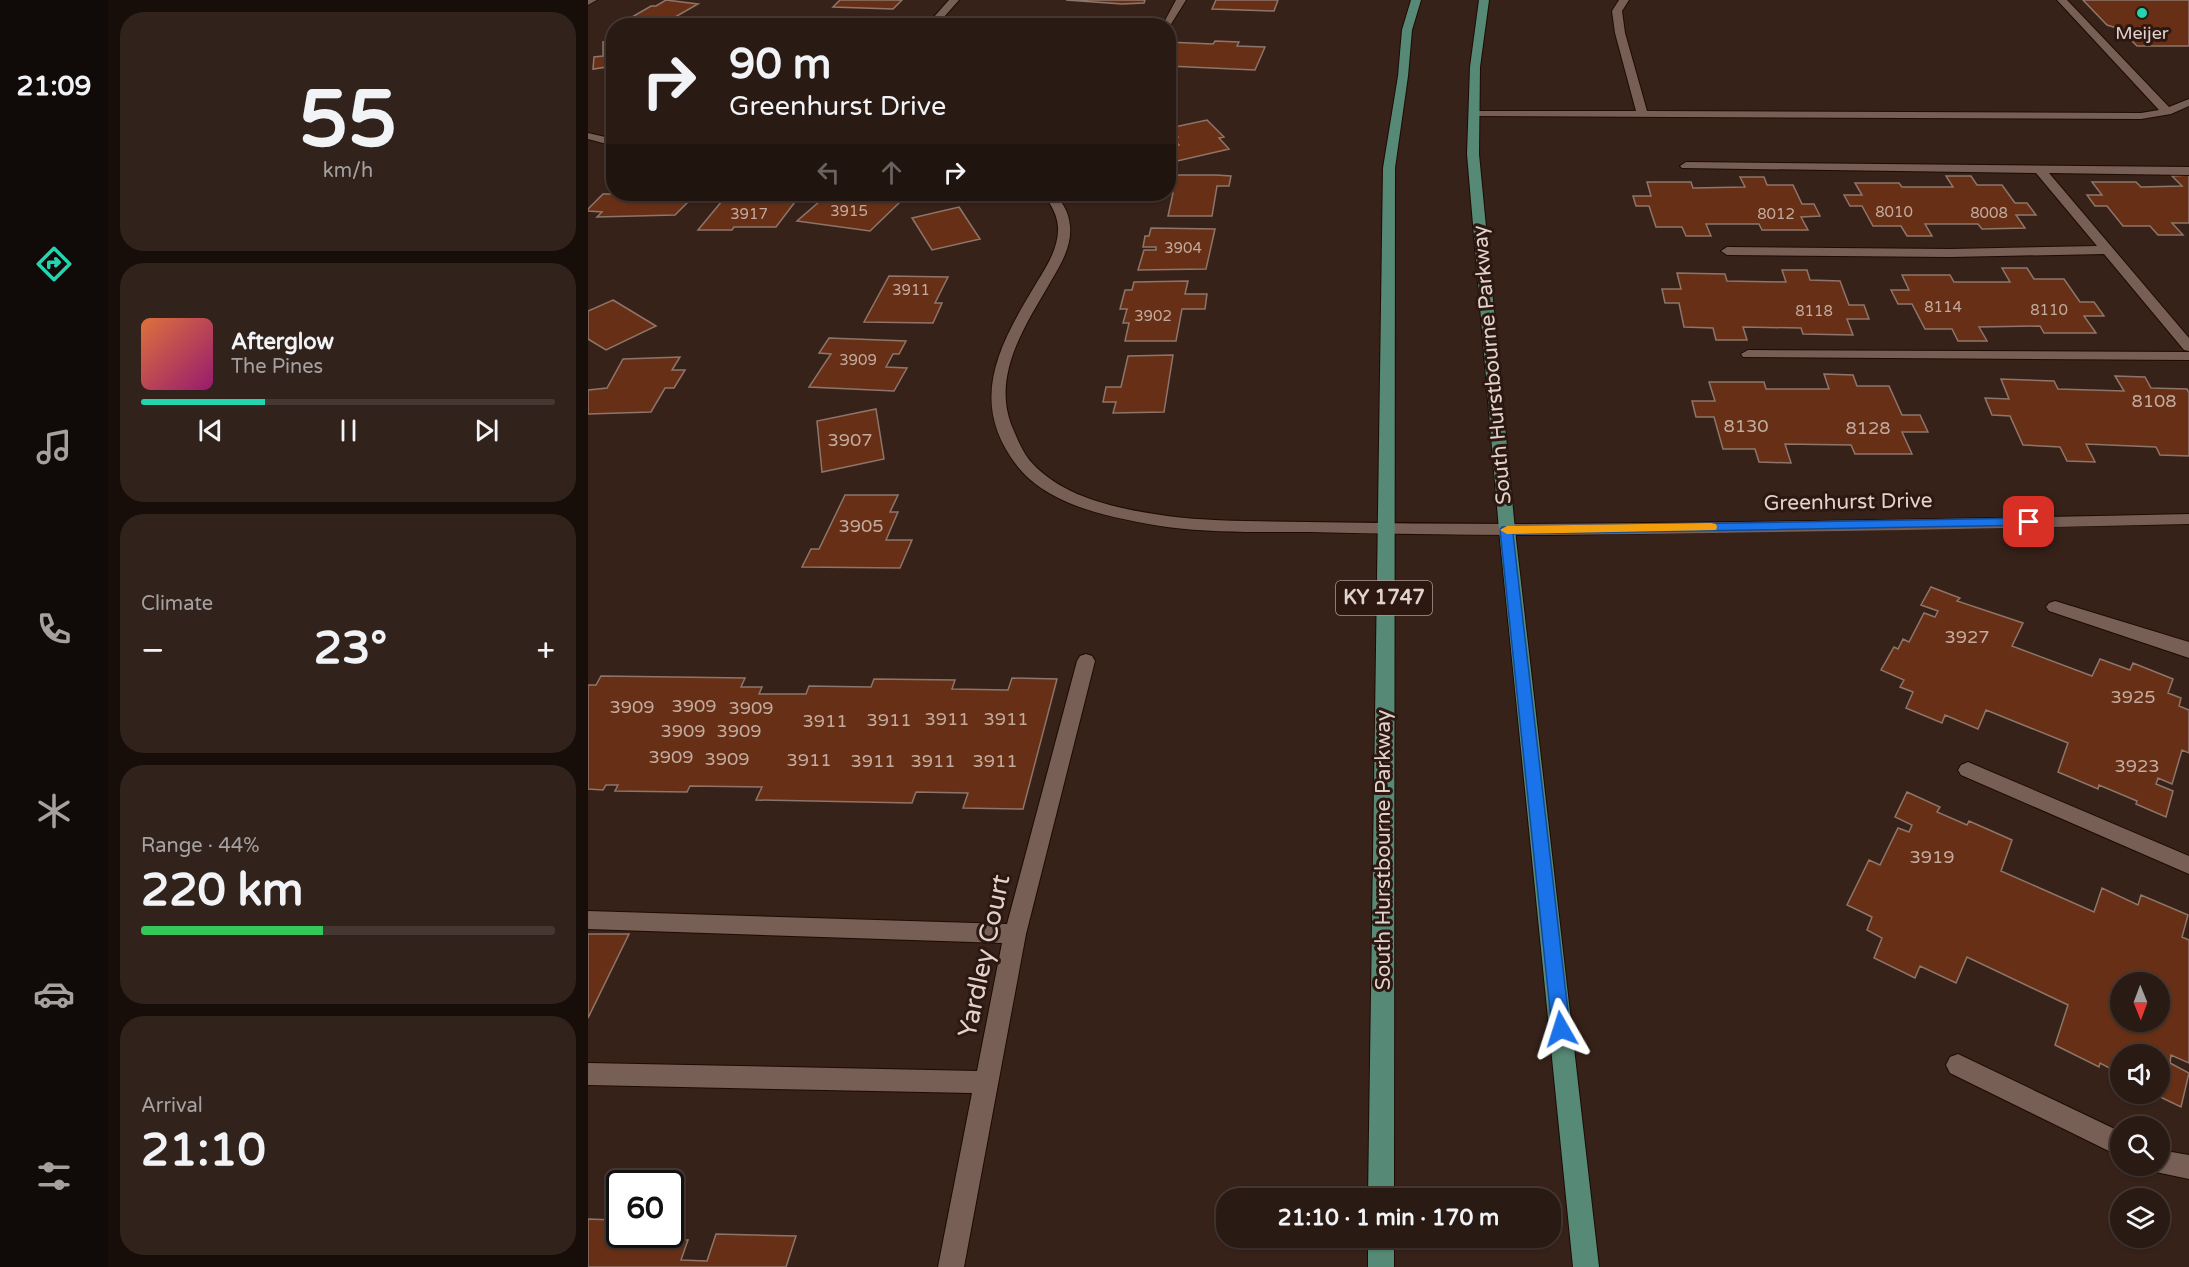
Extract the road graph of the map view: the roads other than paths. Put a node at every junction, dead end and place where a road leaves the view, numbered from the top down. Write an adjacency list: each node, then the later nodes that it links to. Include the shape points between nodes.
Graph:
1 (954, 0): 7 (street)
2 (1181, 0): 8 (street)
3 (1416, 0): 25 (main road, South Hurstbourne Parkway / KY 1747, via 1407,30 1389,168)
4 (1484, 0): 11 (main road, South Hurstbourne Parkway, via 1475,67)
5 (1624, 0): 12 (street, via 1617,11 1620,33)
6 (2062, 0): 10 (street)
7 (938, 18)
8 (1171, 18)
9 (2189, 102): 10 (street)
10 (2167, 112): 12 (street, via 2141,116)
11 (1474, 114): 12 (street); 26 (main road, South Hurstbourne Parkway, via 1473,154)
12 (1642, 114)
13 (588, 136): 14 (street)
14 (606, 141)
15 (1686, 166): 16 (street)
16 (2039, 170): 17 (street); 19 (street)
17 (2189, 171)
18 (1053, 201): 25 (street, Greenhurst Drive, via 1065,231 1059,256 1006,348 998,380 997,406 1002,426 1029,469 1075,498 1117,512 1170,522)
19 (2108, 250): 20 (street); 21 (street)
20 (1727, 251)
21 (2189, 347)
22 (1748, 354): 23 (street)
23 (2189, 356)
24 (2189, 519): 26 (street, Greenhurst Drive)
25 (1385, 528): 26 (street, Greenhurst Drive); 40 (main road, South Hurstbourne Parkway / KY 1747)
26 (1507, 530): 44 (main road, South Hurstbourne Parkway)
27 (2055, 608): 28 (street)
28 (2189, 651)
29 (1086, 661): 33 (street, Yardley Court)
30 (1968, 770): 31 (street)
31 (2189, 865)
32 (588, 921): 33 (street)
33 (1015, 934): 36 (street, Yardley Court)
34 (1958, 1065): 37 (street)
35 (588, 1074): 36 (street)
36 (987, 1083): 42 (street, Yardley Court)
37 (2110, 1140)
38 (2170, 1164): 39 (street)
39 (2189, 1167)
40 (1381, 1188)
41 (1381, 1248): 43 (main road)
42 (951, 1267)
43 (1381, 1267)
44 (1586, 1267)

